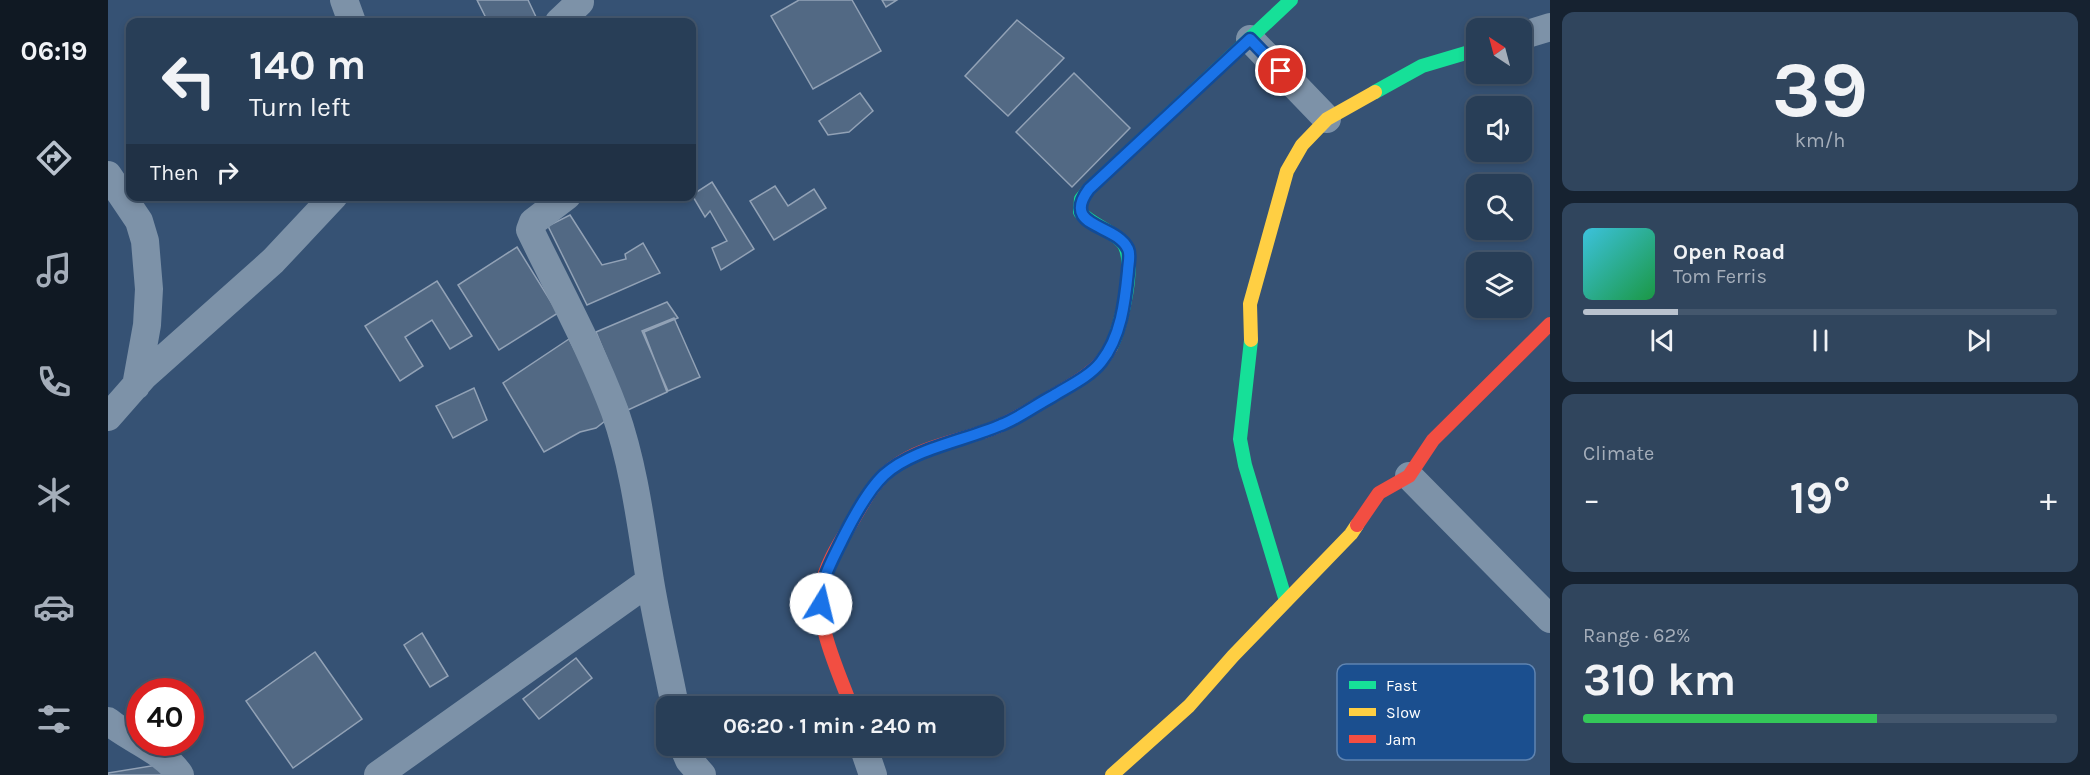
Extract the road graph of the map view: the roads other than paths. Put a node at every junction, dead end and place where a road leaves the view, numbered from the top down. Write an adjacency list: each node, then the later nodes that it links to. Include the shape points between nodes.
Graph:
1 (344, 0): 4 (street)
2 (1291, 0): 8 (street)
3 (582, 8): 5 (street)
4 (351, 18)
5 (566, 18)
6 (1550, 27): 7 (street)
7 (1532, 33)
8 (1250, 39): 10 (street); 23 (street, via 1081,199 1080,212 1086,219 1120,240 1130,254 1125,305 1110,350 1100,364 1003,425 900,463 877,483 846,531 821,591 822,617)
9 (1466, 53): 10 (street, via 1422,66)
10 (1327, 119): 20 (street, via 1302,145 1287,171 1250,304 1251,337 1240,439)
11 (108, 175): 16 (street, via 139,221 144,241 149,289)
12 (329, 201): 16 (street, via 273,261)
13 (552, 201): 14 (street)
14 (534, 207): 19 (street, via 530,231 615,413 634,485)
15 (1550, 324): 18 (street, via 1433,440)
16 (136, 386): 17 (street)
17 (108, 417)
18 (1409, 476): 20 (street, via 1379,493 1351,534); 21 (street)
19 (650, 582): 22 (street); 28 (street)
20 (1286, 601): 31 (street, via 1189,706)
21 (1550, 619)
22 (673, 696)
23 (848, 696)
24 (108, 721): 27 (street, via 162,757)
25 (687, 756): 29 (street)
26 (866, 756): 30 (street)
27 (180, 775)
28 (378, 775)
29 (702, 775)
30 (873, 775)
31 (1112, 775)

